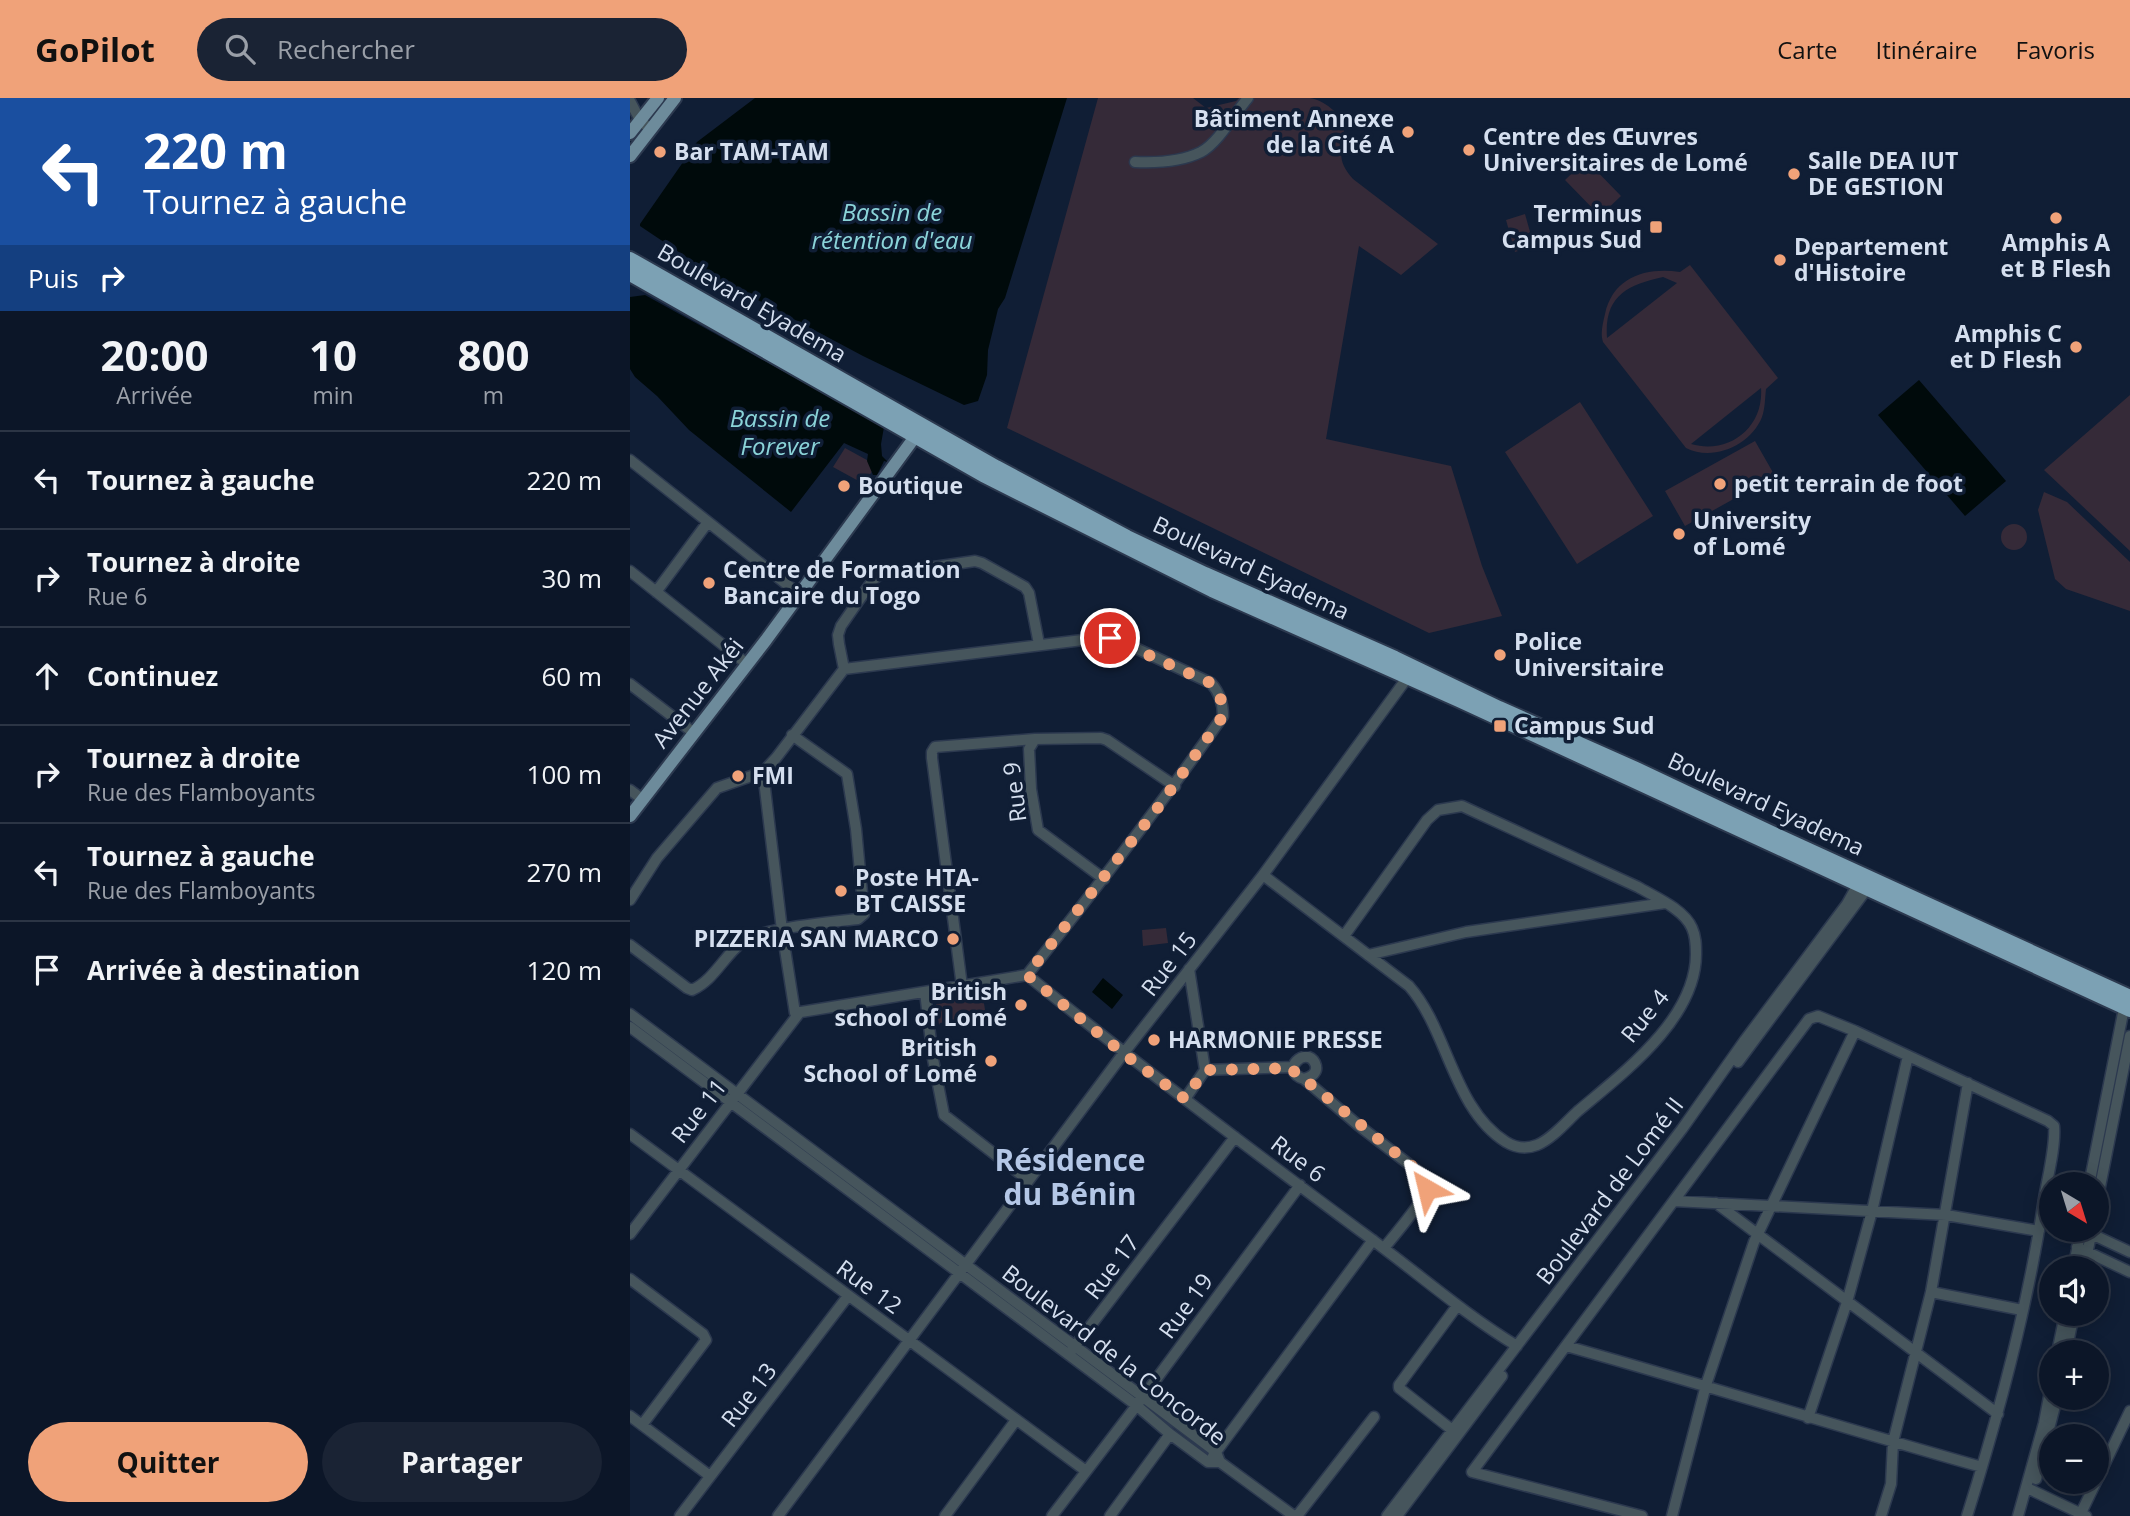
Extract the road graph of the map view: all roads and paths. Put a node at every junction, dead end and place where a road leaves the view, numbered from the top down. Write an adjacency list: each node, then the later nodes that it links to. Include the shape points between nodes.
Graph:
1 (658, 98): 5 (main road)
2 (675, 98): 6 (main road)
3 (1248, 98): 9 (street, via 1200,152 1174,161)
4 (630, 101): 5 (street)
5 (640, 120): 6 (street); 7 (main road)
6 (651, 130): 8 (main road)
7 (630, 133)
8 (630, 156)
9 (1135, 162)
10 (630, 259): 12 (highway, Boulevard Eyadema)
11 (630, 274): 12 (highway)
12 (919, 431): 17 (main road, Avenue Akéi); 21 (highway, Boulevard Eyadema)
13 (630, 460): 14 (street)
14 (708, 522): 16 (street); 17 (street)
15 (630, 571): 16 (street)
16 (656, 592): 19 (street)
17 (799, 594): 19 (main road, Avenue Akéi)
18 (1039, 644): 20 (street); 20 (street, via 1025,587 982,563 968,561 887,573 873,580 838,635); 27 (street, via 1110,638 1218,690 1223,716)
19 (747, 664): 23 (main road, Avenue Akéi)
20 (844, 669): 24 (street)
21 (1412, 673): 31 (street, Rue 15); 33 (highway, Boulevard Eyadema)
22 (630, 684): 23 (street)
23 (694, 733): 29 (main road, Avenue Akéi)
24 (792, 735): 26 (street); 36 (street, via 847,774 864,914 858,919)
25 (1035, 739): 27 (street, Rue 9, via 1107,740); 32 (street, Rue 9, via 1028,750 1038,830); 42 (street, via 942,746 932,752)
26 (763, 772): 34 (street, via 717,788 657,858); 36 (street)
27 (1175, 786): 32 (street)
28 (630, 790): 29 (street)
29 (642, 799): 30 (main road, Avenue Akéi)
30 (630, 816)
31 (1263, 875): 37 (street, Rue 4); 40 (street, Rue 15)
32 (1104, 879): 41 (street)
33 (1865, 882): 44 (highway, Boulevard Eyadema); 91 (street, Boulevard de Lomé II); 107 (street, Boulevard de Lomé II)
34 (630, 900)
35 (1665, 903): 37 (street, Rue 4, via 1462,806 1450,807 1427,820); 39 (street, via 1465,932); 39 (street, Rue 4, via 1689,922 1696,940 1696,969 1675,1016 1655,1041 1546,1140 1520,1148 1487,1127 1454,1074 1420,998)
36 (782, 930): 38 (street, via 746,939 692,990); 45 (street, via 795,1013)
37 (1344, 936): 39 (street, Rue 4)
38 (630, 944)
39 (1368, 955)
40 (1189, 970): 50 (street, Rue 15); 53 (street)
41 (1027, 975): 42 (street); 50 (street, Rue 6)
42 (962, 986): 43 (street)
43 (925, 992): 45 (street); 64 (street, via 944,1115)
44 (2128, 1003): 62 (street)
45 (800, 1012): 56 (street, Rue 11)
46 (630, 1014): 56 (street, Boulevard de la Concorde)
47 (630, 1027): 56 (street, Boulevard de la Concorde)
48 (1855, 1031): 51 (street); 66 (street, via 1822,1017 1809,1019); 68 (street)
49 (2130, 1036): 63 (street)
50 (1124, 1054): 57 (street, Rue 6); 64 (street, Rue 15)
51 (1908, 1056): 55 (street); 69 (street)
52 (1293, 1068): 53 (street); 54 (street); 54 (street, via 1300,1057 1313,1060 1315,1073)
53 (1205, 1070): 57 (street)
54 (1304, 1079): 77 (street, via 1427,1182 1417,1205)
55 (1968, 1083): 61 (street, via 2054,1126); 70 (street)
56 (733, 1098): 60 (street, Rue 11); 82 (street, Boulevard de la Concorde)
57 (1185, 1099): 59 (street, Rue 6)
58 (630, 1134): 60 (street, Rue 12)
59 (1236, 1137): 65 (street, Rue 6); 93 (street, Rue 17)
60 (677, 1170): 72 (street, Rue 11); 86 (street, Rue 12)
61 (2047, 1172)
62 (2092, 1172)
63 (2103, 1172)
64 (1028, 1180): 82 (street, Rue 15)
65 (1300, 1185): 74 (street, Rue 6); 96 (street, Rue 19)
66 (1674, 1201): 67 (street); 92 (street)
67 (1716, 1203): 68 (street); 73 (street)
68 (1771, 1206): 69 (street); 73 (street)
69 (1872, 1210): 70 (street); 87 (street)
70 (1945, 1215): 71 (street); 85 (street)
71 (2039, 1231): 89 (street)
72 (630, 1234)
73 (1758, 1234): 87 (street); 95 (street)
74 (1373, 1240): 77 (street, Rue 6); 110 (street)
75 (2084, 1242): 78 (street)
76 (2109, 1242): 79 (street)
77 (1384, 1248): 88 (street, Rue 6)
78 (2082, 1249): 80 (street); 81 (street); 83 (street)
79 (2130, 1252)
80 (2079, 1256)
81 (2083, 1256)
82 (963, 1269): 90 (street, Rue 15); 93 (street, Boulevard de la Concorde)
83 (2130, 1272)
84 (630, 1279): 106 (street, via 706,1337)
85 (1931, 1292): 89 (street); 94 (street)
86 (848, 1296): 90 (street, Rue 12); 117 (street, Rue 13)
87 (1847, 1302): 94 (street); 103 (street)
88 (1457, 1306): 91 (street, Rue 6); 107 (street, via 1399,1385)
89 (2022, 1310): 99 (street)
90 (909, 1340): 104 (street, Rue 12); 123 (street, Rue 15)
91 (1517, 1346): 107 (street, Boulevard de Lomé II)
92 (1566, 1346): 95 (street); 129 (street, via 1472,1472)
93 (1072, 1350): 96 (street, Boulevard de la Concorde)
94 (1915, 1354): 99 (street); 109 (street)
95 (1706, 1385): 103 (street); 130 (street)
96 (1140, 1401): 108 (street, Boulevard de la Concorde); 110 (street, Boulevard de la Concorde); 116 (street, Rue 19)
97 (2049, 1410): 105 (street)
98 (2053, 1410): 105 (street)
99 (1998, 1414): 115 (street)
100 (630, 1416): 106 (street)
101 (2129, 1416): 112 (street)
102 (1374, 1417): 126 (street)
103 (1808, 1418): 109 (street)
104 (1016, 1420): 116 (street, Rue 12); 124 (street)
105 (2048, 1424)
106 (642, 1425): 117 (street)
107 (1455, 1432): 127 (street, Boulevard de Lomé II); 128 (street, Boulevard de Lomé II)
108 (1170, 1434): 113 (street, Boulevard de la Concorde); 120 (street)
109 (1893, 1442): 115 (street); 131 (street, via 1891,1484)
110 (1216, 1452): 113 (street); 114 (street, Boulevard de la Concorde)
111 (2039, 1456): 118 (street)
112 (2109, 1456)
113 (1208, 1462): 114 (street, Boulevard de la Concorde)
114 (1220, 1462): 126 (street)
115 (1982, 1467): 132 (street)
116 (1086, 1471): 125 (street, Rue 19)
117 (710, 1476): 122 (street, Rue 13)
118 (2030, 1489): 121 (street); 133 (street); 134 (street)
119 (2092, 1494): 121 (street)
120 (1114, 1515)
121 (2084, 1515)
122 (680, 1516)
123 (778, 1516)
124 (945, 1516)
125 (1052, 1516)
126 (1296, 1516)
127 (1387, 1516)
128 (1397, 1516)
129 (1642, 1516)
130 (1672, 1516)
131 (1881, 1516)
132 (1967, 1516)
133 (2018, 1516)
134 (2025, 1516)

